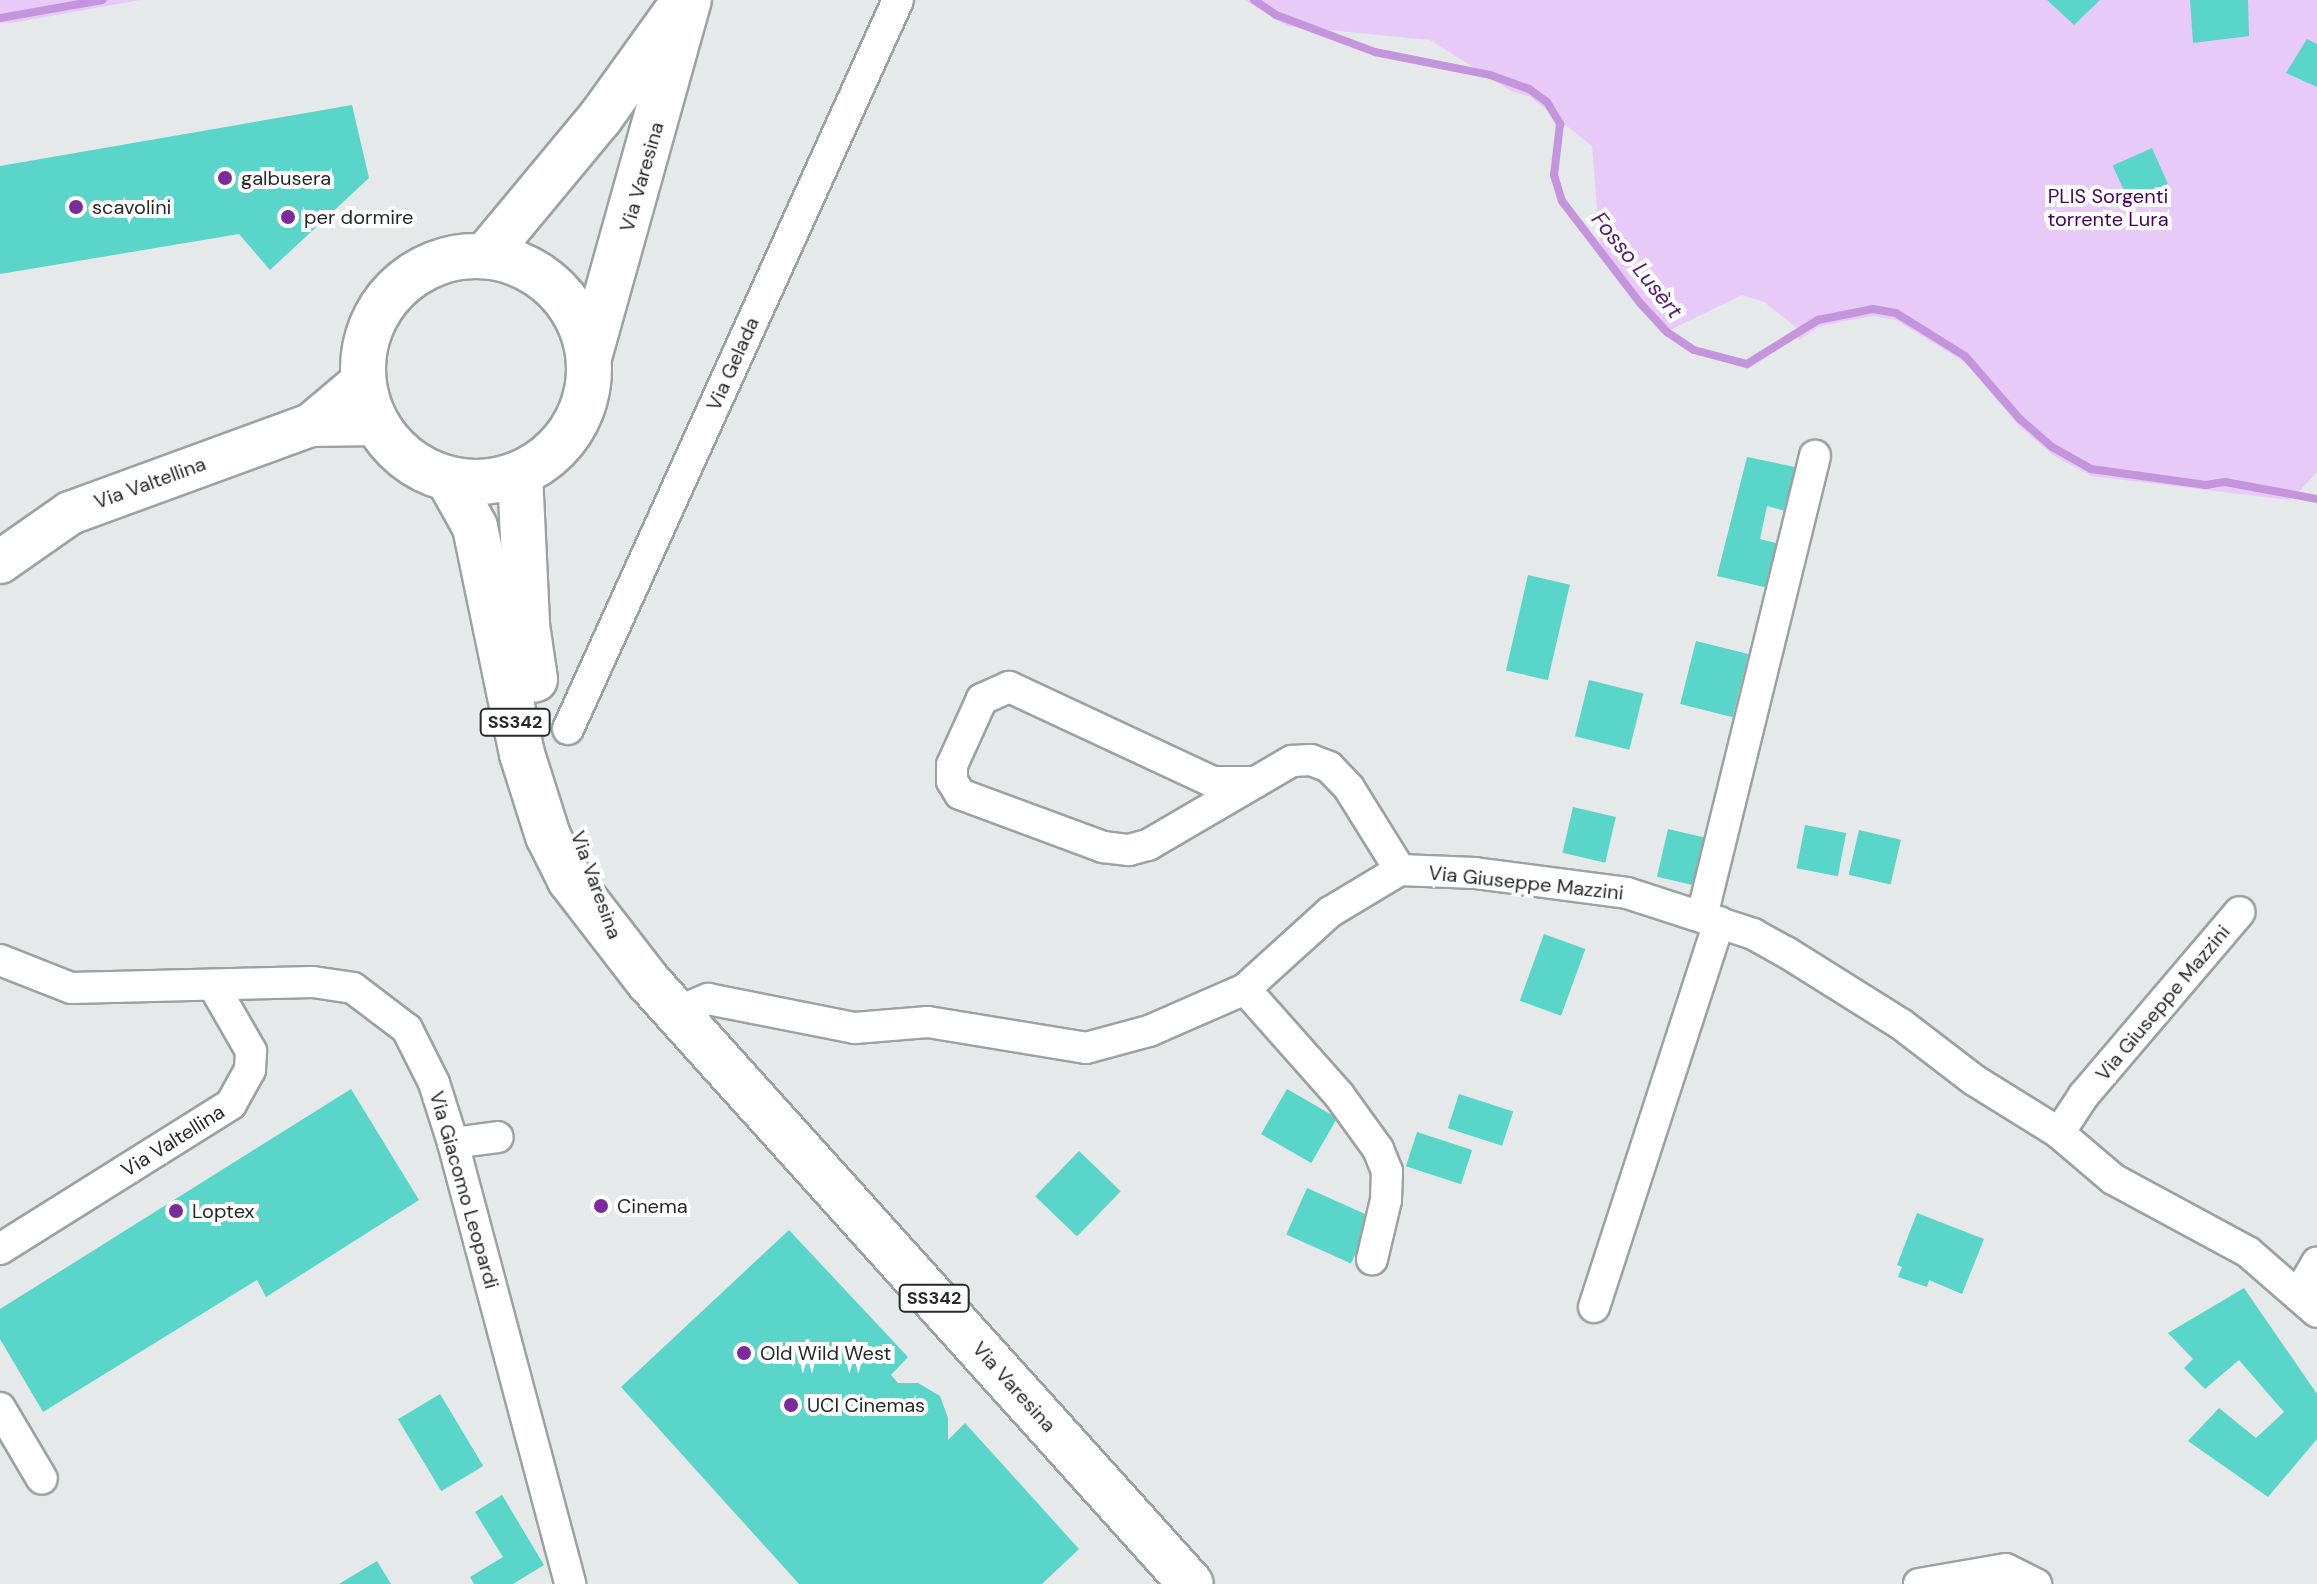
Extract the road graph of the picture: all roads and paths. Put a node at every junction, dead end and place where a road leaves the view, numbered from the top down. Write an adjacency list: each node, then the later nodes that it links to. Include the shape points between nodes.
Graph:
1 (686, 0): 3 (main road, Via Varesina, via 626,84); 4 (main road, Via Varesina)
2 (898, 0): 12 (street, Via Gelada)
3 (487, 254): 4 (main road, via 527,265 570,301); 5 (main road, via 449,256 406,277 377,314)
4 (590, 354): 9 (main road, via 588,386 576,423 559,449)
5 (363, 381): 6 (main road); 7 (street, Via Valtellina)
6 (374, 424): 7 (street, Via Valtellina); 10 (main road, via 411,465)
7 (311, 425): 11 (street, Via Valtellina, via 70,513)
8 (1815, 456): 16 (street)
9 (520, 474): 10 (main road, via 489,483); 17 (main road, Via Varesina / SS342, via 531,661 558,776)
10 (450, 482): 17 (main road, Via Varesina / SS342, via 475,527 522,754 548,836 570,880)
11 (0, 562)
12 (568, 729)
13 (1256, 782): 13 (street, via 1213,782 1009,687 982,699 952,765 952,781 960,794 1103,847 1129,850 1148,845); 14 (street, via 1292,761 1311,760 1329,767 1349,788)
14 (1400, 870): 16 (street, Via Giuseppe Mazzini, via 1567,883 1627,893); 20 (street, Via Giuseppe Mazzini, via 1330,912)
15 (2240, 912): 22 (street, Via Giuseppe Mazzini, via 2084,1095)
16 (1710, 919): 22 (street, Via Giuseppe Mazzini, via 1753,934 1837,984); 29 (street)
17 (620, 947): 21 (main road, SS342)
18 (0, 960): 19 (street, Via Giacomo Leopardi, via 71,988)
19 (213, 985): 24 (street, Via Giacomo Leopardi, via 313,982 353,988 384,1006 413,1041 434,1083); 25 (street, Via Valtellina, via 251,1051 250,1070 231,1104)
20 (1245, 989): 21 (street, Via Giuseppe Mazzini, via 1139,1034 1086,1048 928,1022 855,1028 708,999); 26 (street, via 1339,1095 1378,1149 1387,1171 1386,1200)
21 (677, 1012): 33 (main road, Via Varesina / SS342)
22 (2059, 1133): 28 (street, Via Giuseppe Mazzini, via 2113,1179 2248,1252)
23 (498, 1137): 24 (street)
24 (453, 1143): 32 (street, Via Giacomo Leopardi)
25 (0, 1249)
26 (1372, 1259)
27 (2317, 1262): 28 (street)
28 (2309, 1302)
29 (1594, 1307)
30 (0, 1408): 31 (street)
31 (42, 1479)
32 (570, 1584)
33 (1191, 1584)
34 (1919, 1584): 35 (street, via 2006,1569)
35 (2036, 1584)

